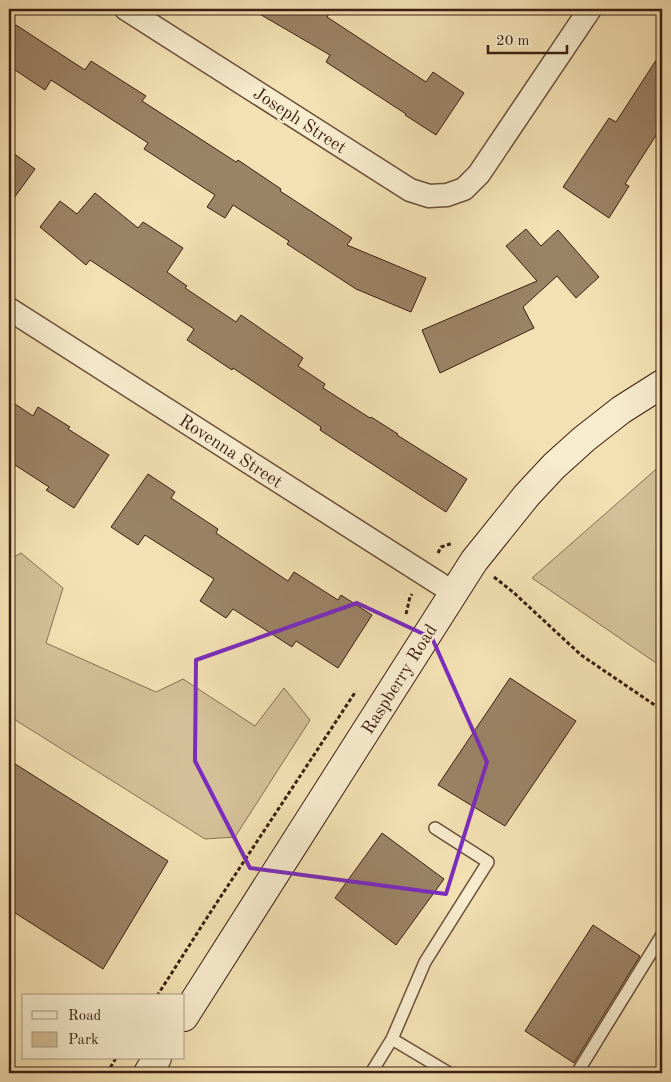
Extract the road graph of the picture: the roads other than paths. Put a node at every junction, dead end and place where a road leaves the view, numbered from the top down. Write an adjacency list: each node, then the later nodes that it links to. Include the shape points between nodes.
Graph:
1 (126, 9): 2 (street, Joseph Street, via 410,190 429,196 447,195 464,189 479,174)
2 (590, 9)
3 (9, 309): 5 (street, Rovenna Street)
4 (662, 384): 5 (main road, Raspberry Road, via 621,410 554,466 474,561)
5 (454, 593): 8 (main road, Raspberry Road)
6 (435, 828): 9 (lane, via 488,862 425,962)
7 (662, 935): 14 (lane)
8 (185, 1015)
9 (392, 1039): 12 (lane); 13 (lane)
10 (156, 1060): 11 (main road)
11 (148, 1073)
12 (371, 1073)
13 (449, 1073)
14 (577, 1073)

